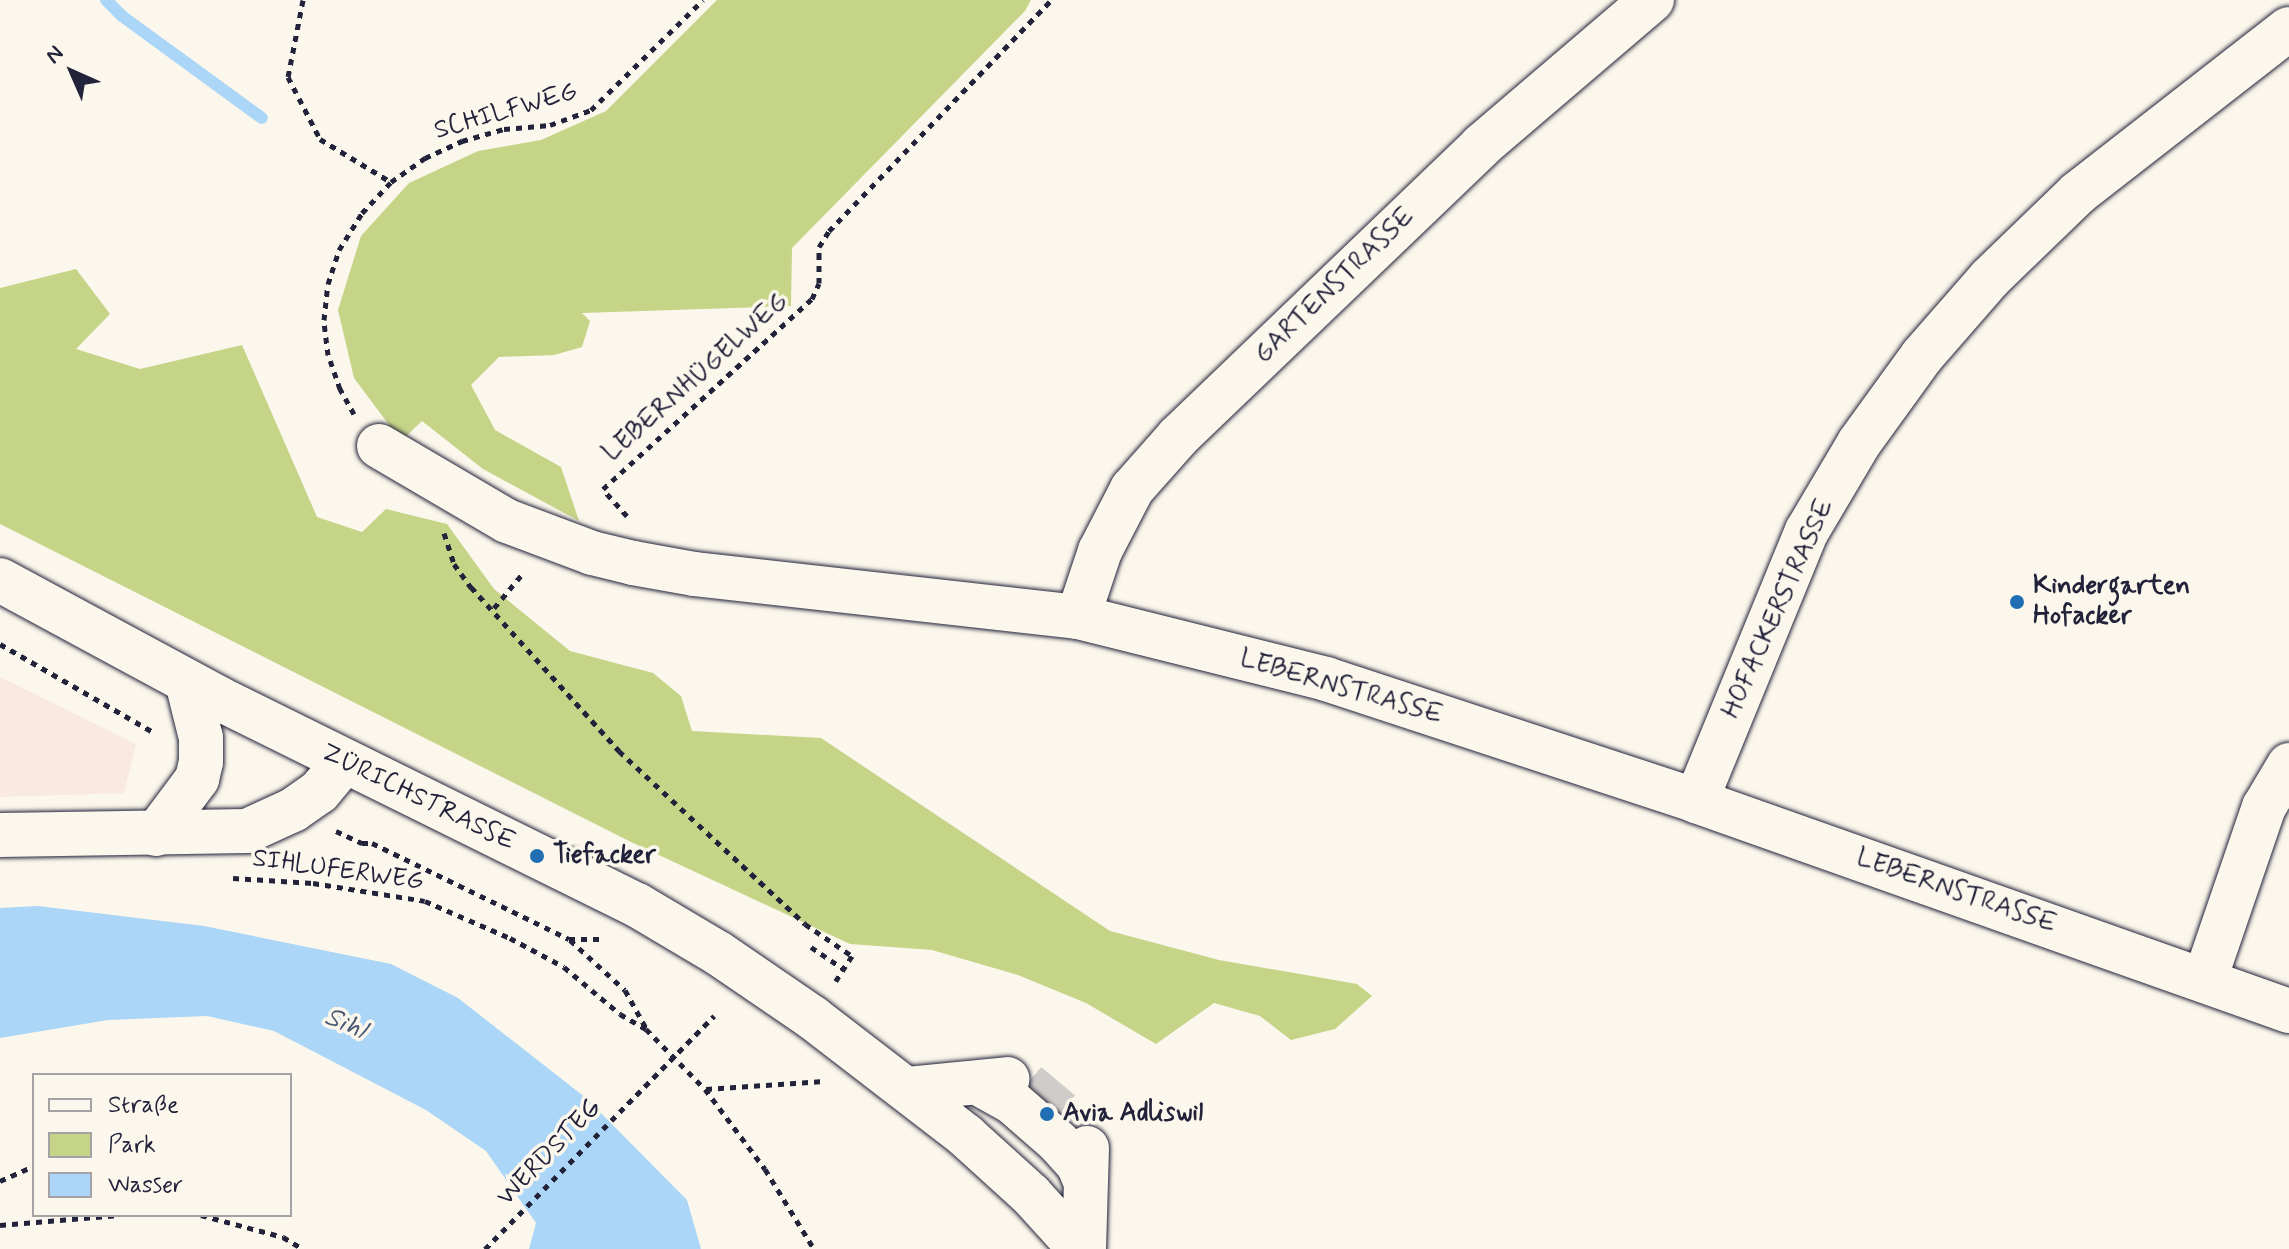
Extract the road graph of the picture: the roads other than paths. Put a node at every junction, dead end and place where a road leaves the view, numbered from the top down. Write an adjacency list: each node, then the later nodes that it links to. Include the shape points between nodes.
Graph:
1 (1652, 0): 5 (street, GARTENSTRASSE, via 1481,146 1178,437 1132,489 1100,551)
2 (2289, 29): 9 (street, HOFACKERSTRASSE, via 2078,193 1990,278 1922,356 1859,443 1807,531)
3 (379, 446): 5 (street, LEBERNSTRASSE, via 507,521 633,563)
4 (0, 580): 6 (street, ZÜRICHSTRASSE)
5 (1078, 617): 9 (street, LEBERNSTRASSE, via 1326,679)
6 (187, 682): 7 (street, ZÜRICHSTRASSE); 10 (street, via 201,738 201,762 197,779)
7 (344, 762): 10 (street, via 319,792 247,831); 16 (street, ZÜRICHSTRASSE, via 649,912 718,953)
8 (2289, 765): 12 (street, via 2264,807)
9 (1696, 801): 12 (street, LEBERNSTRASSE)
10 (156, 834): 11 (street)
11 (0, 835)
12 (2205, 979): 13 (street, LEBERNSTRASSE)
13 (2289, 1011)
14 (978, 1083): 15 (street, via 997,1078); 16 (street); 18 (street, via 1011,1101 1058,1142)
15 (1027, 1084)
16 (908, 1089): 19 (street, ZÜRICHSTRASSE, via 1031,1195)
17 (1075, 1124): 18 (street, via 1089,1153)
18 (1084, 1178): 19 (street)
19 (1082, 1249)

